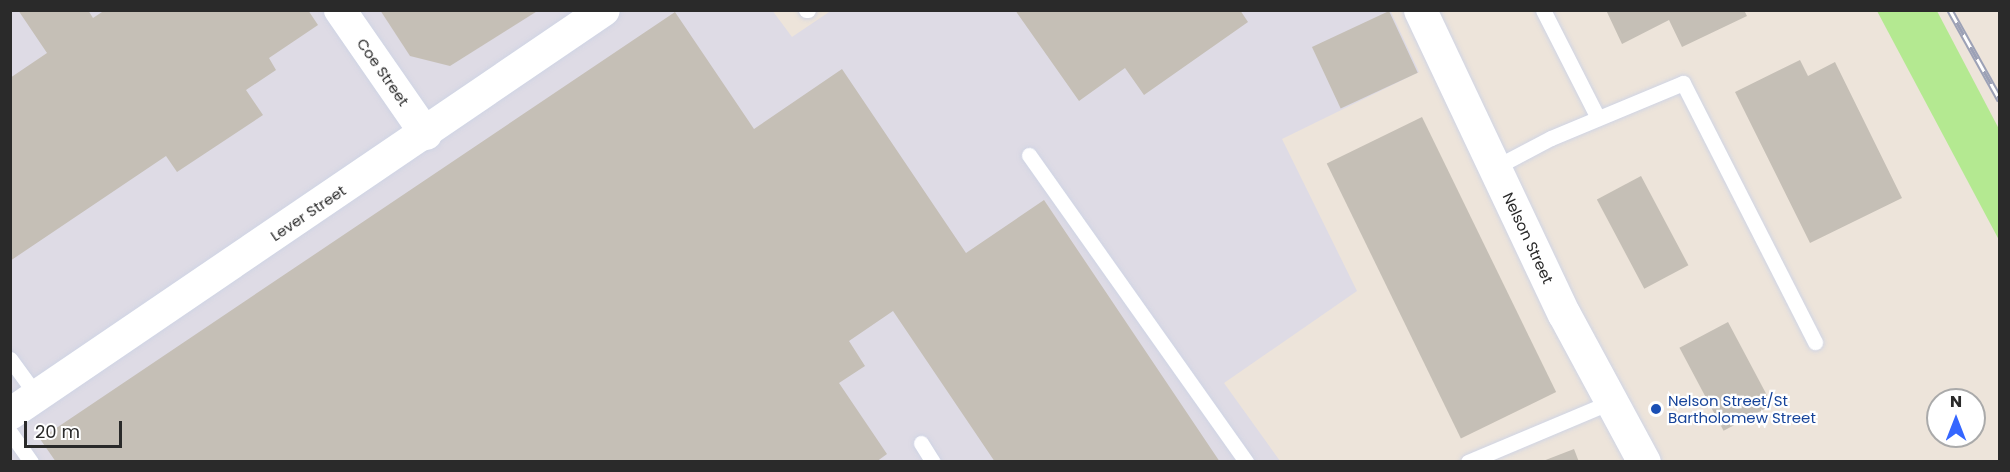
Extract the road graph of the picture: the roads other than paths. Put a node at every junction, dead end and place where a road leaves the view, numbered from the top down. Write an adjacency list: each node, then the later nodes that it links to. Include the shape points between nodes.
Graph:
1 (340, 10): 6 (street, Coe Street)
2 (604, 10): 6 (street, Lever Street)
3 (1420, 10): 8 (street, Nelson Street)
4 (1543, 10): 5 (lane)
5 (1598, 118): 8 (lane); 9 (lane, via 1683,83)
6 (426, 134): 11 (street, Lever Street)
7 (1029, 155): 18 (lane)
8 (1494, 168): 12 (street, Nelson Street)
9 (1815, 342)
10 (10, 359): 11 (lane)
11 (37, 396): 13 (street, Lever Street)
12 (1611, 402): 19 (lane); 20 (street, Nelson Street)
13 (10, 414)
14 (10, 432): 16 (lane)
15 (921, 443): 17 (lane)
16 (31, 462)
17 (933, 462)
18 (1246, 462)
19 (1468, 462)
20 (1644, 462)

